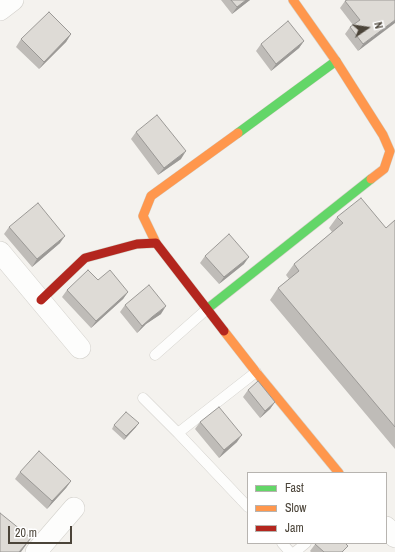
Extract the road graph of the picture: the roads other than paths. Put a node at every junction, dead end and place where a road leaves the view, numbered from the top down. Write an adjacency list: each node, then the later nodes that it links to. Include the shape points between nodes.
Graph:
1 (13, 0): 3 (street)
2 (293, 0): 4 (street)
3 (0, 10)
4 (336, 61): 5 (street, via 151,196 143,216); 8 (street, via 383,135 390,151 384,169)
5 (156, 243): 7 (street, via 137,244 85,258); 8 (street)
6 (0, 252): 7 (street)
7 (41, 300): 9 (street)
8 (207, 309): 10 (lane); 11 (street)
9 (80, 348)
10 (155, 355)
11 (256, 372): 13 (lane); 14 (street)
12 (143, 398): 13 (lane)
13 (178, 433): 15 (lane)
14 (338, 472)
15 (247, 506)
16 (74, 508): 21 (street)
17 (387, 528): 18 (street)
18 (395, 537)
19 (283, 544): 22 (lane)
20 (305, 544): 23 (lane)
21 (36, 552)
22 (290, 552)
23 (295, 552)

